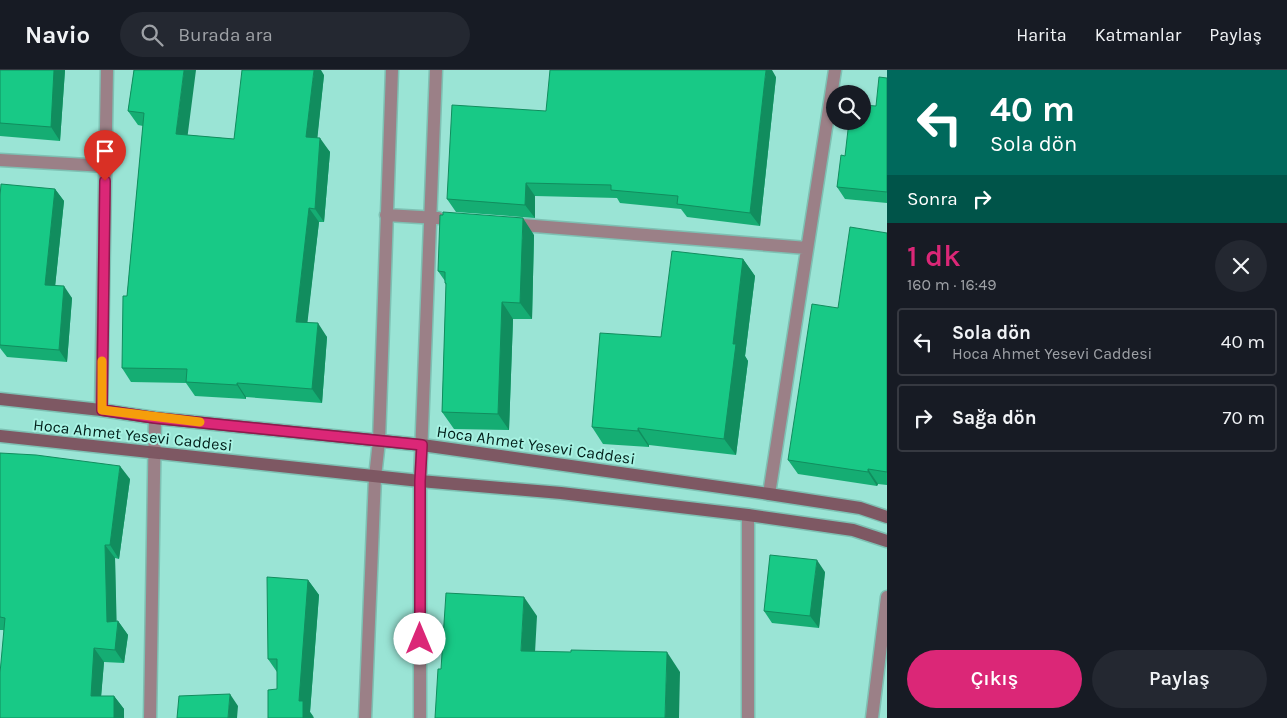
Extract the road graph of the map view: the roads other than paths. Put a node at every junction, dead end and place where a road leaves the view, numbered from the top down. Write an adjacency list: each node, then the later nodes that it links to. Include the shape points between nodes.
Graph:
1 (107, 70): 6 (street)
2 (392, 70): 7 (street)
3 (436, 70): 8 (street)
4 (835, 70): 11 (street)
5 (0, 160): 6 (street)
6 (105, 166): 13 (street)
7 (386, 215): 8 (street); 16 (street)
8 (431, 218): 9 (street); 17 (street)
9 (451, 219)
10 (500, 223): 11 (street)
11 (807, 248): 21 (street)
12 (0, 400): 13 (street, Hoca Ahmet Yesevi Caddesi)
13 (102, 410): 14 (street, Hoca Ahmet Yesevi Caddesi)
14 (155, 418): 16 (street, Hoca Ahmet Yesevi Caddesi); 18 (street)
15 (0, 436): 18 (street, Hoca Ahmet Yesevi Caddesi)
16 (379, 441): 17 (street, Hoca Ahmet Yesevi Caddesi); 19 (street)
17 (422, 445): 20 (street); 21 (street, Hoca Ahmet Yesevi Caddesi)
18 (154, 454): 19 (street, Hoca Ahmet Yesevi Caddesi); 26 (street)
19 (375, 477): 20 (street, Hoca Ahmet Yesevi Caddesi); 27 (street)
20 (420, 481): 22 (street, Hoca Ahmet Yesevi Caddesi, via 562,492); 28 (street)
21 (769, 494): 23 (street, Hoca Ahmet Yesevi Caddesi, via 860,508)
22 (748, 515): 24 (street, Hoca Ahmet Yesevi Caddesi, via 853,530); 29 (street)
23 (887, 517)
24 (887, 541)
25 (887, 597): 30 (street)
26 (150, 718)
27 (365, 718)
28 (420, 718)
29 (748, 718)
30 (872, 718)

